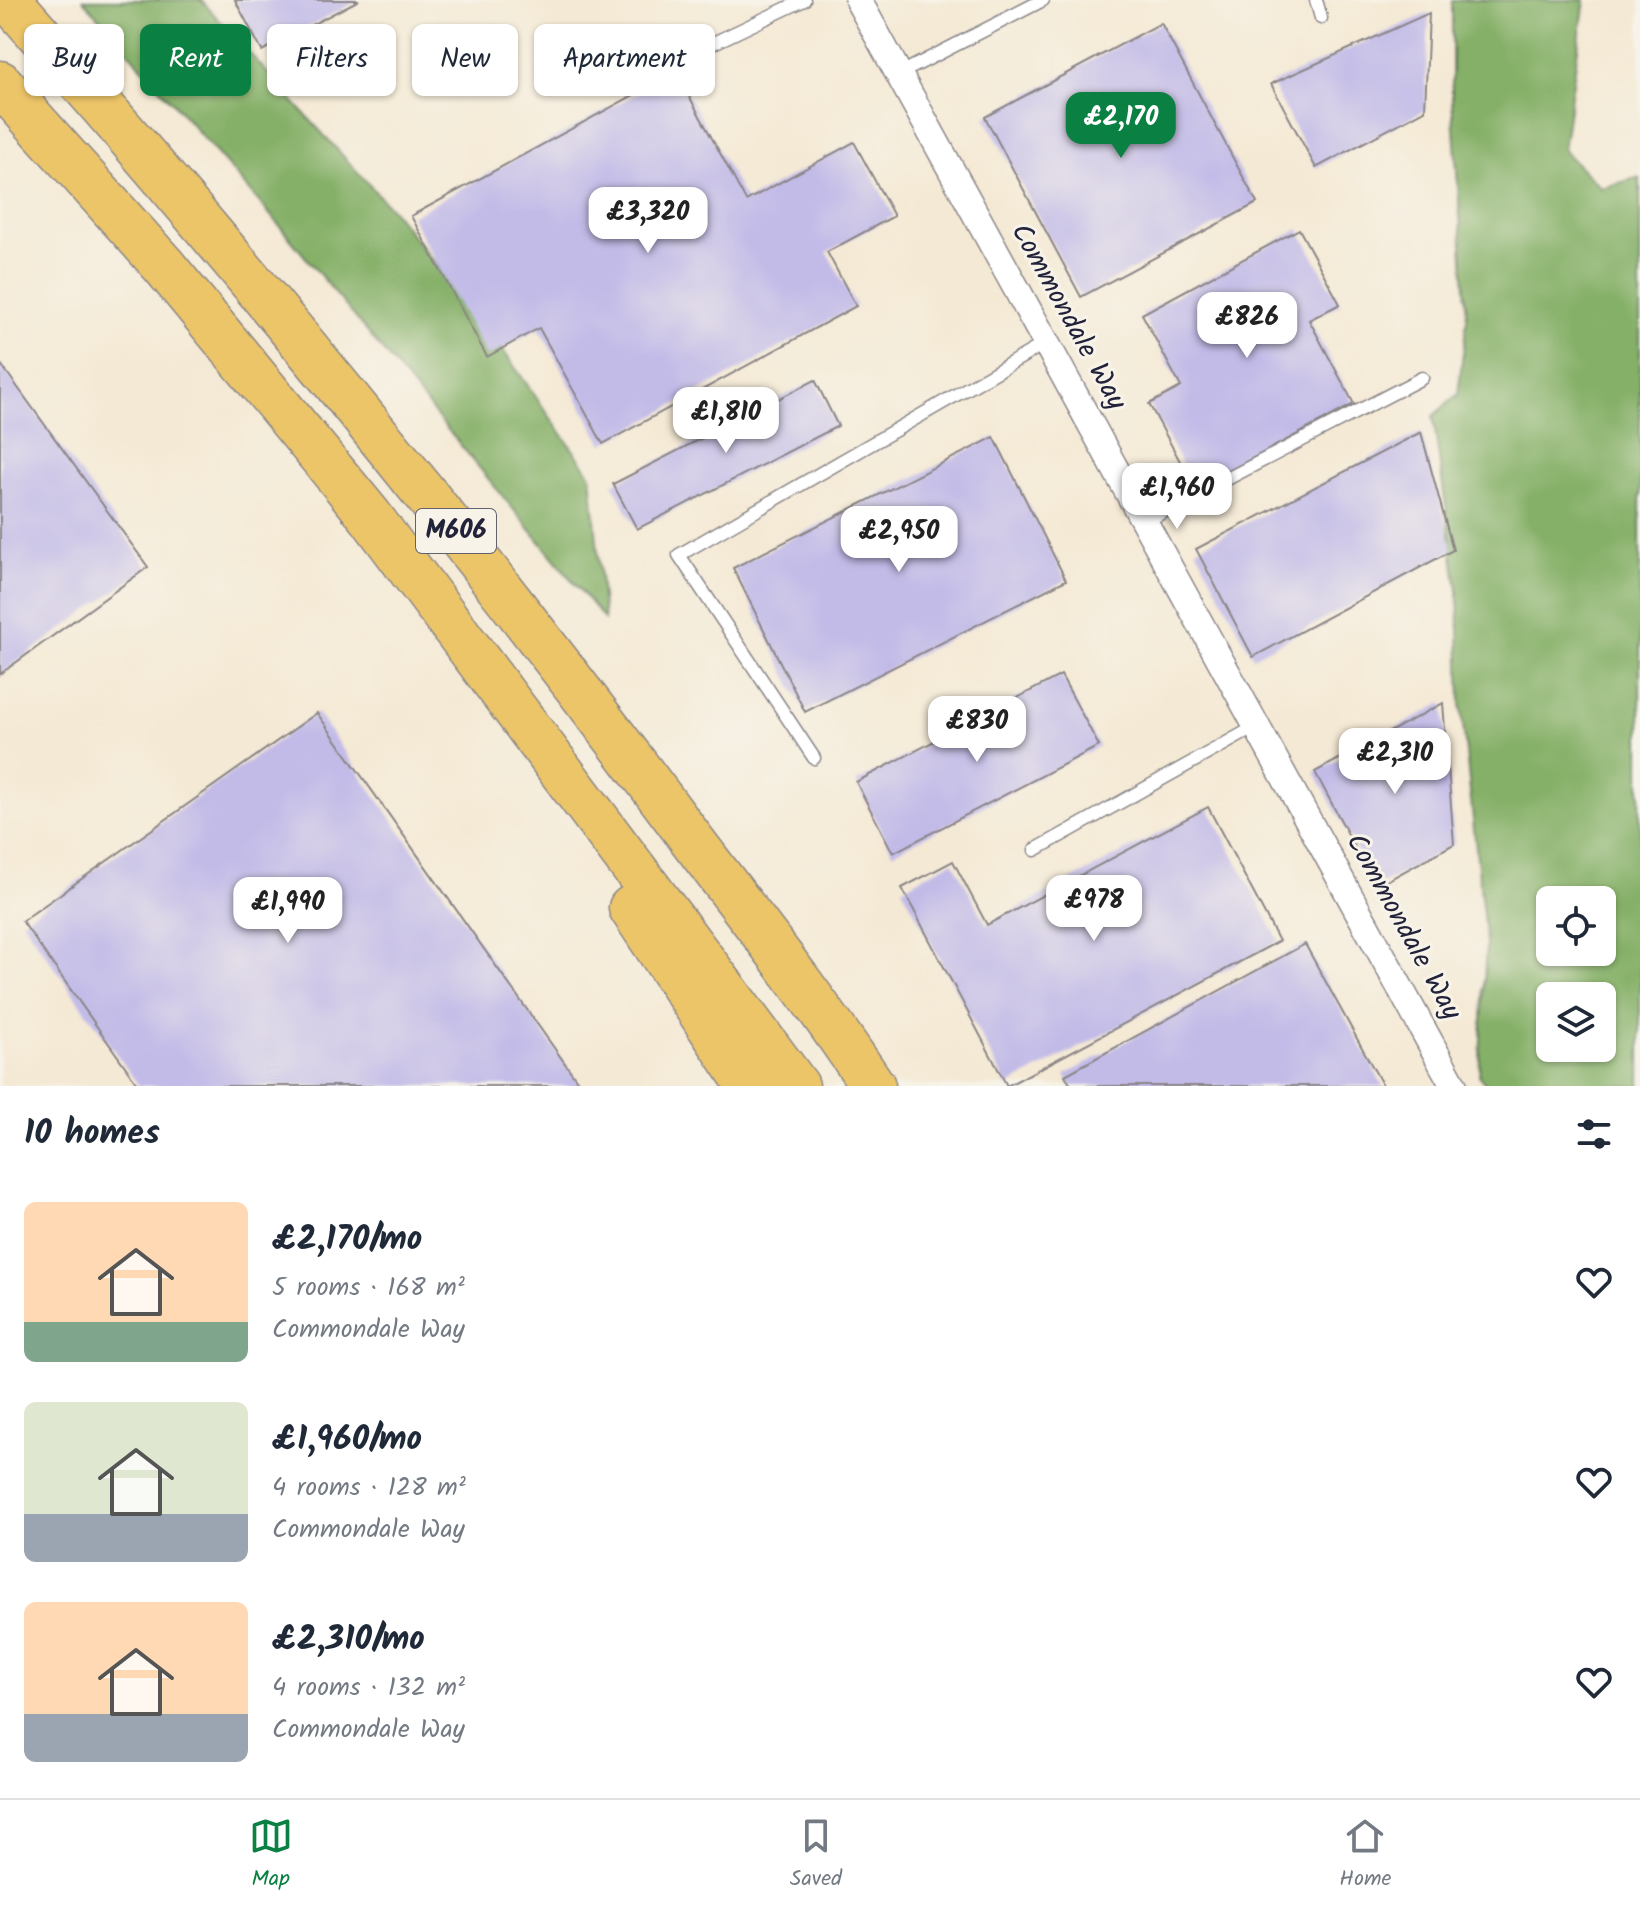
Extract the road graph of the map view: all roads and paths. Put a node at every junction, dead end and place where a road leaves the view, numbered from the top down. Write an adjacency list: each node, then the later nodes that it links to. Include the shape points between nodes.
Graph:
1 (9, 0): 17 (highway, M606, via 200,217 405,466)
2 (804, 0): 7 (lane)
3 (858, 0): 8 (street, Commondale Way)
4 (1043, 0): 8 (lane)
5 (1316, 0): 6 (lane)
6 (1321, 18)
7 (715, 42)
8 (899, 74): 10 (street, Commondale Way)
9 (0, 83): 14 (highway, M606, via 164,266 321,456)
10 (1046, 343): 12 (street, Commondale Way); 15 (lane, via 679,555)
11 (1422, 378): 12 (lane)
12 (1144, 522): 13 (street, Commondale Way)
13 (1255, 727): 16 (lane); 20 (street, Commondale Way)
14 (532, 731): 18 (highway, M606, via 634,913); 19 (highway, M606)
15 (814, 758)
16 (1035, 850)
17 (871, 1080)
18 (749, 1086)
19 (797, 1086)
20 (1454, 1086)

